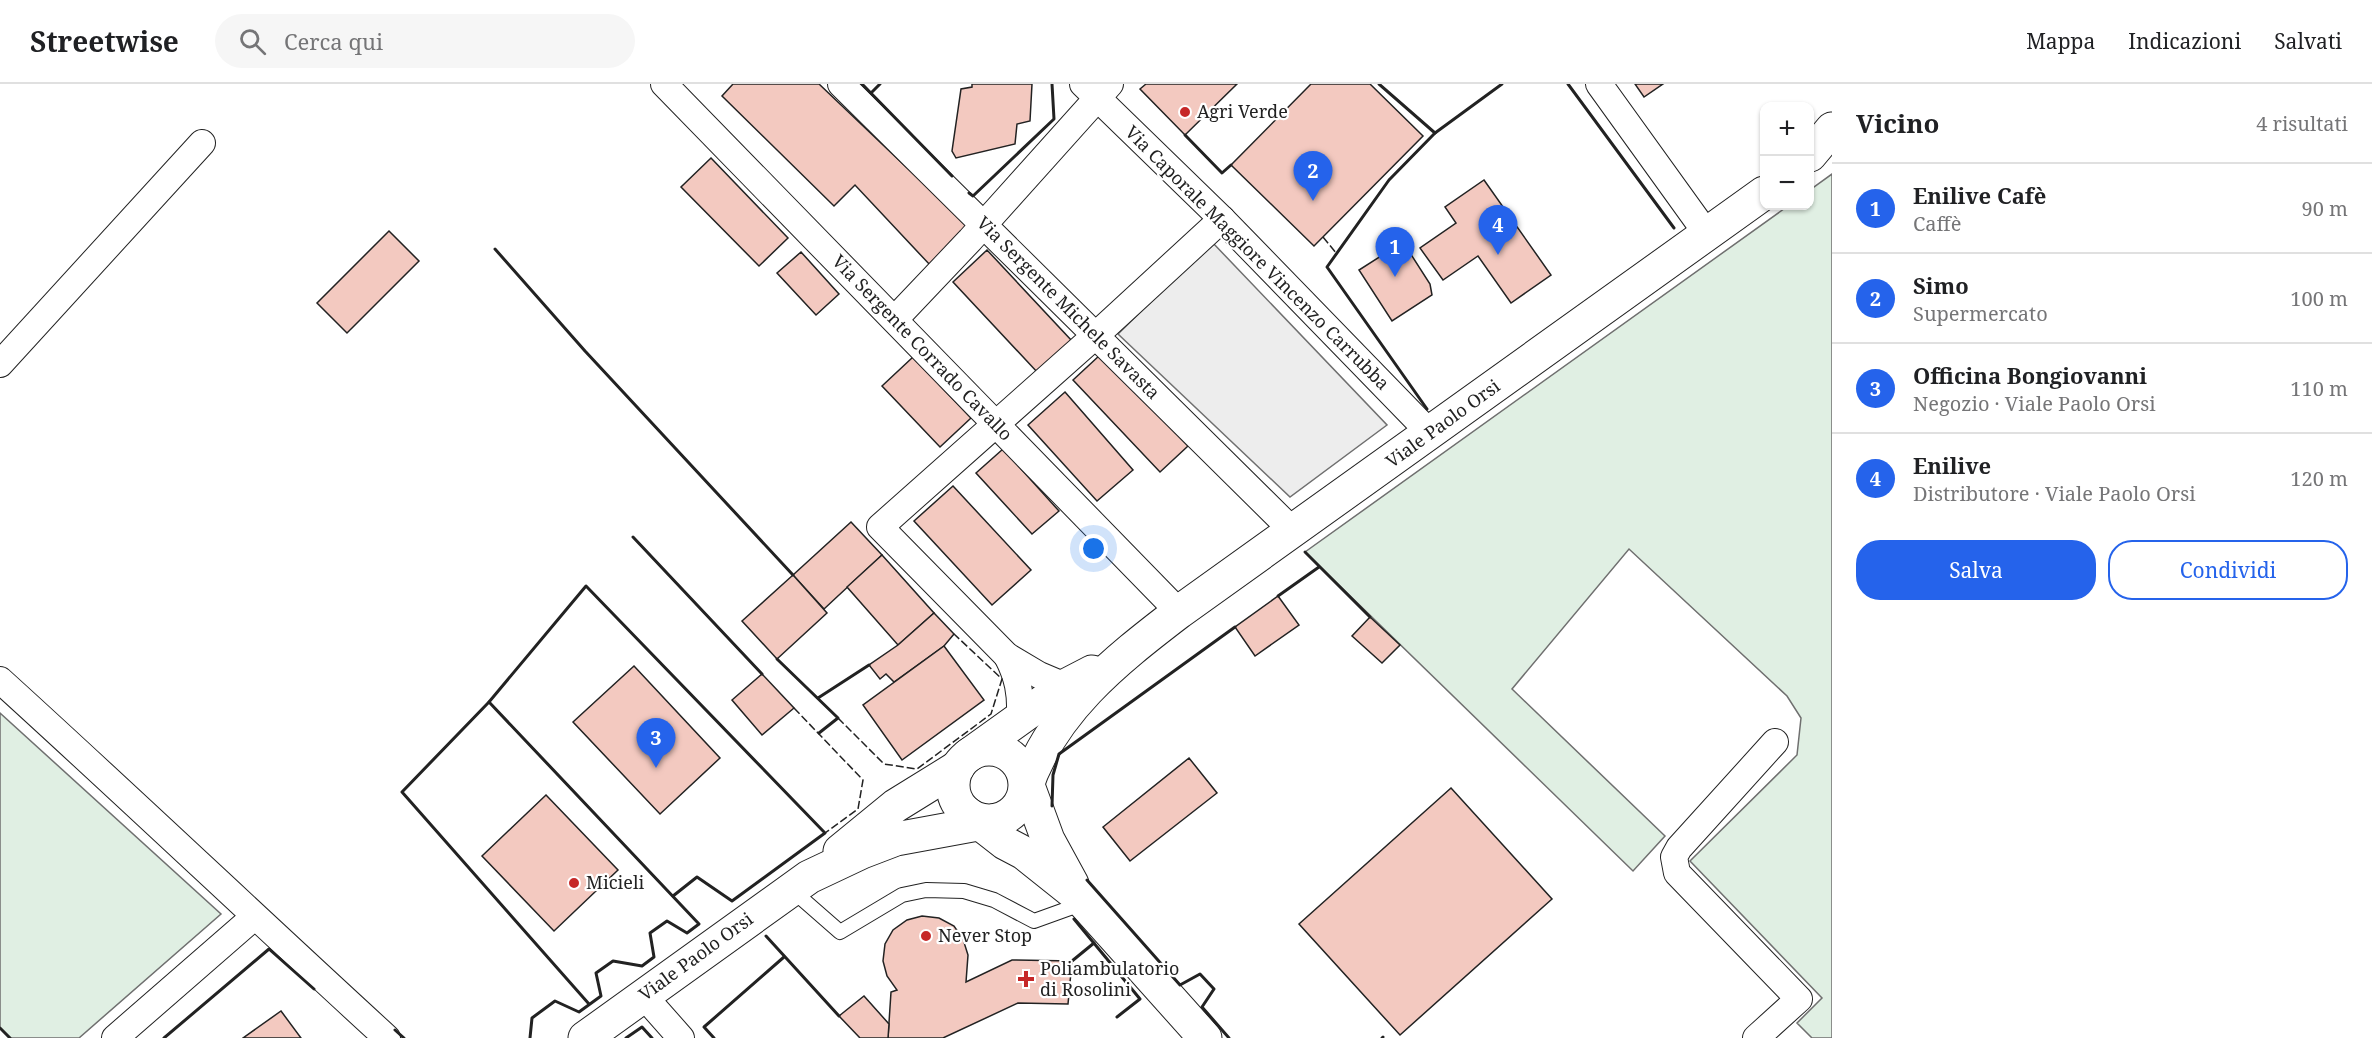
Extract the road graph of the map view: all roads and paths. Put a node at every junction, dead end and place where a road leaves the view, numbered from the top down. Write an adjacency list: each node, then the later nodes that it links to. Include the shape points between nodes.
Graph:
1 (664, 84): 14 (street, Via Sergente Corrado Cavallo)
2 (841, 84): 12 (street, Via Sergente Michele Savasta)
3 (1599, 84): 13 (street)
4 (1097, 88): 11 (street, Via Caporale Maggiore Vincenzo Carrubba); 12 (street)
5 (1832, 129): 7 (main road)
6 (202, 143): 16 (street)
7 (1814, 149)
8 (1832, 149): 9 (main road)
9 (1814, 160)
10 (1760, 196): 13 (main road, Viale Paolo Orsi)
11 (1222, 219): 15 (street); 18 (street, Via Caporale Maggiore Vincenzo Carrubba)
12 (984, 225): 14 (street); 15 (street, Via Sergente Michele Savasta)
13 (1707, 234): 18 (main road, Viale Paolo Orsi)
14 (896, 319): 17 (street, Via Sergente Corrado Cavallo)
15 (1095, 336): 17 (street); 19 (street, Via Sergente Michele Savasta)
16 (0, 364)
17 (995, 424): 20 (street, Via Sergente Corrado Cavallo); 22 (street, via 880,527)
18 (1430, 433): 19 (main road, Viale Paolo Orsi)
19 (1294, 532): 20 (main road, Viale Paolo Orsi)
20 (1179, 612): 21 (main road, Viale Paolo Orsi)
21 (1123, 655): 24 (main road); 28 (main road, via 1059,723)
22 (1007, 656): 24 (street); 25 (street, via 1021,694)
23 (0, 680): 32 (street)
24 (1065, 686): 25 (main road)
25 (1020, 717): 27 (main road)
26 (1775, 742): 39 (street, via 1674,858 1677,873 1799,999)
27 (964, 761): 28 (main road, via 979,750 1000,750 1018,762); 29 (main road, via 954,778 953,790 957,801); 30 (main road, via 895,806)
28 (1025, 782): 29 (main road, via 1021,802 1014,811); 31 (main road, via 1048,840)
29 (986, 824): 30 (main road, via 896,839); 31 (main road)
30 (800, 883): 31 (lane, via 840,932 902,895 926,890 964,891 994,900 1034,921); 33 (main road, Viale Paolo Orsi)
31 (1081, 900): 38 (main road)
32 (254, 916): 34 (street); 35 (street)
33 (644, 995): 36 (main road, Viale Paolo Orsi); 37 (street)
34 (115, 1038)
35 (387, 1038)
36 (585, 1038)
37 (681, 1038)
38 (1205, 1038)
39 (1756, 1038)

